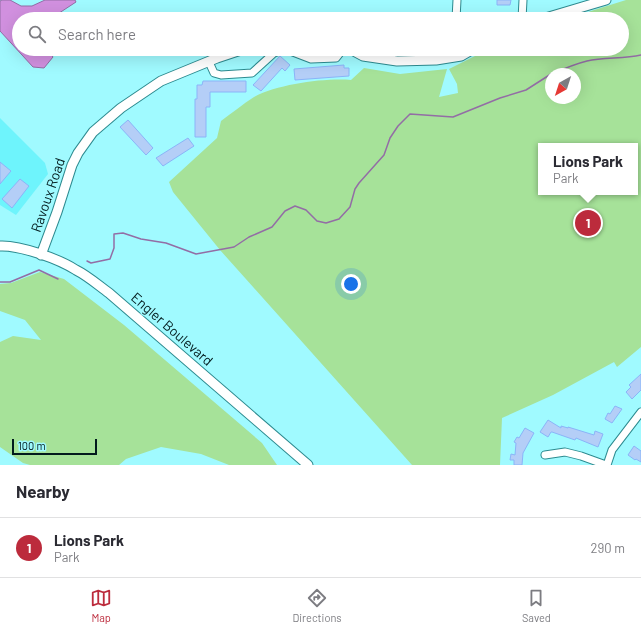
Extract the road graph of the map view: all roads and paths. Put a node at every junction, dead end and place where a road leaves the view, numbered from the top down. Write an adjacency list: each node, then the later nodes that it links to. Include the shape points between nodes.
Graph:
1 (457, 0): 4 (street)
2 (523, 0): 5 (street)
3 (606, 0): 6 (street)
4 (456, 12)
5 (522, 12)
6 (566, 12)
7 (225, 56): 13 (street, Ravoux Road)
8 (271, 56): 13 (street, via 252,73 221,75 214,73)
9 (305, 56): 10 (street)
10 (338, 56)
11 (363, 56): 12 (street, via 397,60 436,60)
12 (449, 56)
13 (209, 62): 15 (street, Ravoux Road, via 161,81 121,108 93,132 72,165)
14 (0, 246): 15 (street, Engler Boulevard)
15 (41, 255): 18 (street, Engler Boulevard, via 76,269 109,293)
16 (641, 412): 19 (street, via 612,450)
17 (545, 455): 19 (street, via 565,452)
18 (308, 465)
19 (606, 465)

